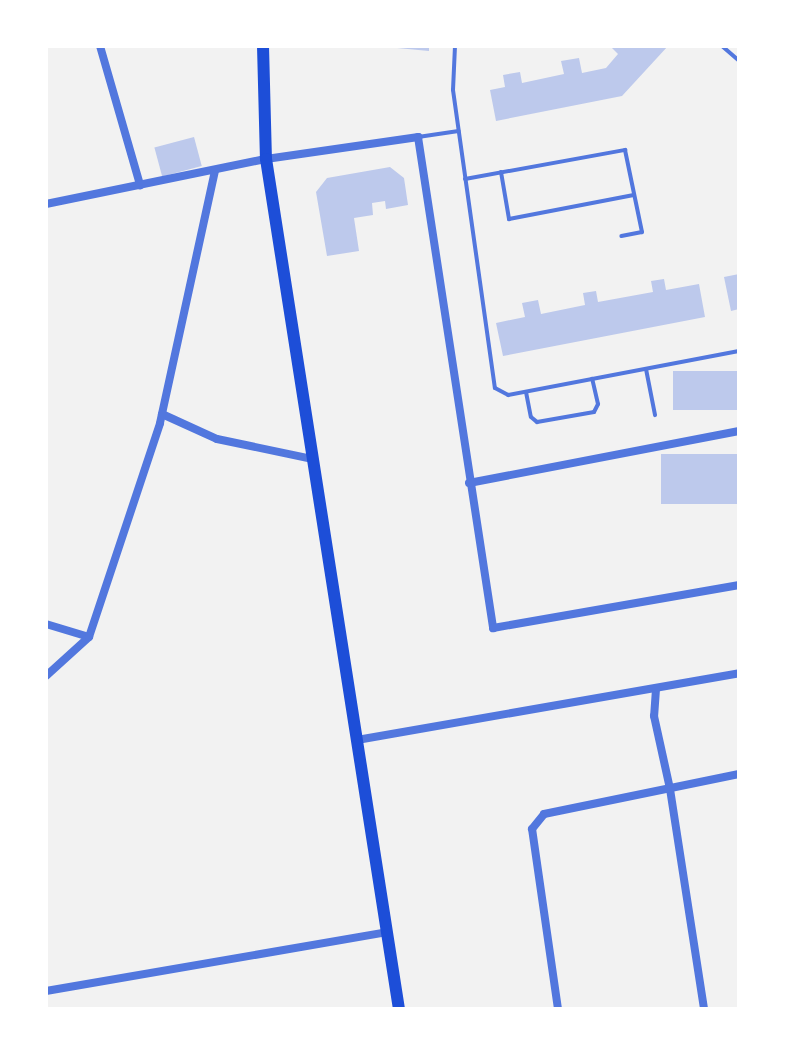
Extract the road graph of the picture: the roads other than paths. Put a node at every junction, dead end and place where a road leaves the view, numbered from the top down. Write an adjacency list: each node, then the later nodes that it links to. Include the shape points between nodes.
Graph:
1 (100, 46): 12 (street)
2 (263, 46): 8 (main road)
3 (455, 46): 6 (lane, via 453,90)
4 (722, 46): 5 (lane)
5 (739, 61)
6 (459, 131): 7 (lane); 11 (lane)
7 (418, 137): 8 (street); 24 (street)
8 (266, 159): 9 (street); 23 (main road)
9 (215, 170): 12 (street); 20 (street)
10 (501, 172): 11 (lane); 13 (lane, via 625,150); 13 (lane, via 509,219)
11 (465, 179): 19 (lane, via 495,388 508,395)
12 (140, 185): 14 (street)
13 (634, 195): 15 (lane, via 642,232)
14 (46, 204)
15 (621, 236)
16 (739, 351): 17 (lane)
17 (646, 369): 18 (lane); 21 (lane)
18 (592, 379): 19 (lane); 19 (lane, via 598,404 594,412 537,422)
19 (526, 392)
20 (162, 414): 23 (street, via 217,439); 27 (street)
21 (655, 415)
22 (739, 431): 24 (street)
23 (313, 459): 31 (main road)
24 (469, 483): 25 (street, via 493,628)
25 (739, 585)
26 (46, 624): 27 (street)
27 (89, 637): 29 (street)
28 (739, 673): 30 (street)
29 (46, 676)
30 (656, 689): 31 (street); 33 (street, via 654,716)
31 (357, 740): 34 (main road)
32 (739, 774): 33 (street)
33 (670, 789): 37 (street, via 544,814 532,829); 38 (street)
34 (387, 932): 35 (street); 36 (main road)
35 (46, 991)
36 (399, 1009)
37 (558, 1009)
38 (704, 1009)

